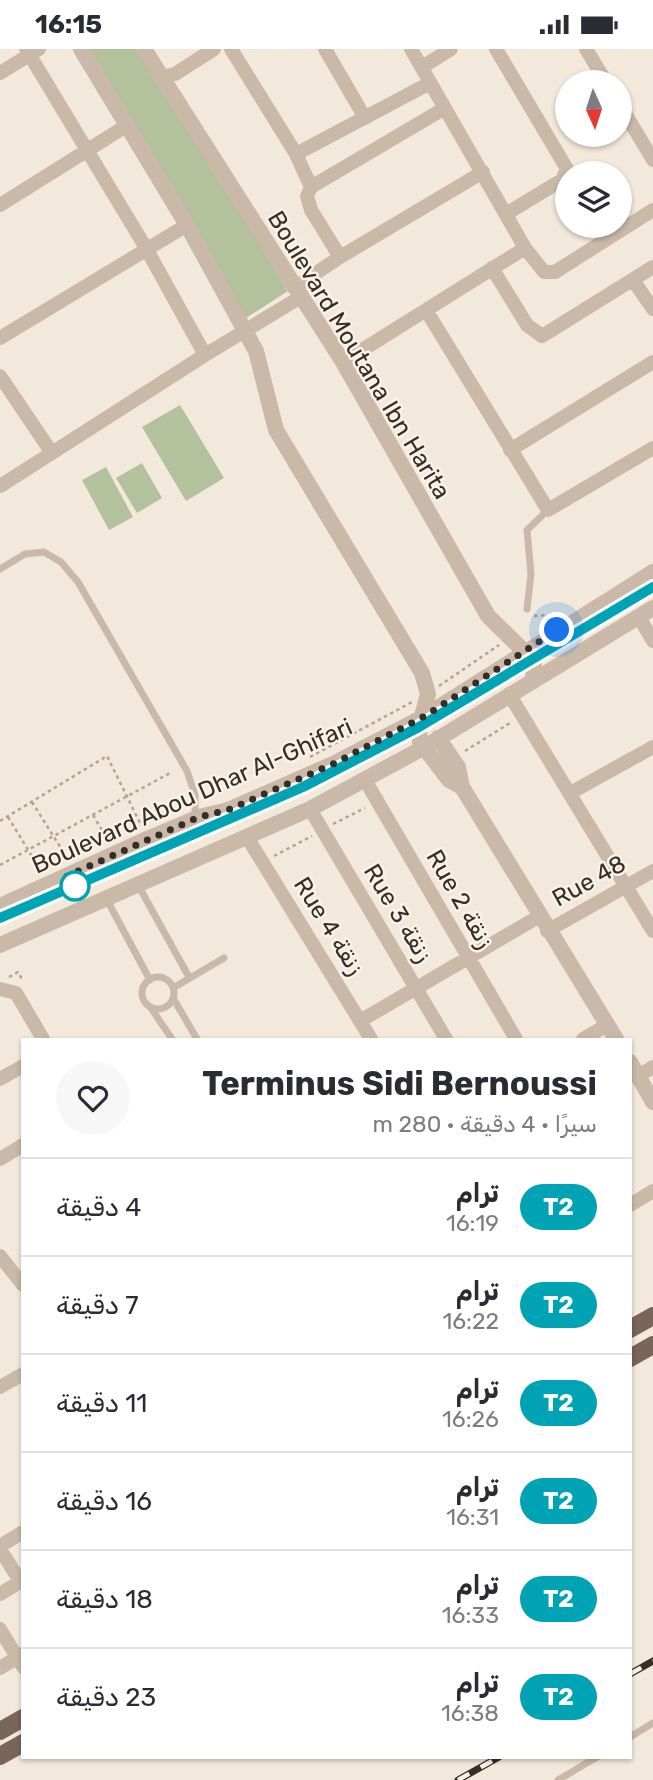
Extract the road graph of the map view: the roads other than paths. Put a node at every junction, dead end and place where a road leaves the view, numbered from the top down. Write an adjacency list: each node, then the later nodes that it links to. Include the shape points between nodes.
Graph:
1 (81, 49): 19 (street)
2 (144, 49): 14 (street, Boulevard Moutana Ibn Harita)
3 (214, 49): 14 (street, via 175,74)
4 (231, 49): 21 (street)
5 (325, 49): 17 (street)
6 (411, 49): 11 (street)
7 (451, 49): 11 (street)
8 (496, 49): 27 (street, via 566,169 562,180)
9 (586, 49): 12 (street)
10 (31, 51): 13 (street); 20 (street)
11 (422, 67): 15 (street)
12 (599, 70)
13 (0, 73)
14 (160, 78): 35 (street, Boulevard Moutana Ibn Harita)
15 (430, 83): 16 (street); 17 (street)
16 (445, 108): 23 (street); 24 (street)
17 (365, 118): 21 (street)
18 (632, 125): 22 (street)
19 (126, 126): 20 (street); 28 (street)
20 (84, 149): 25 (street); 30 (street)
21 (296, 154): 24 (street)
22 (653, 160)
23 (483, 171): 27 (street); 31 (street)
24 (311, 187): 31 (street, via 307,196 311,210)
25 (0, 205)
26 (653, 209): 29 (street, via 555,272 544,272)
27 (506, 214): 29 (street)
28 (187, 225): 30 (street); 38 (street)
29 (525, 248): 33 (street)
30 (146, 249): 39 (street); 40 (street)
31 (340, 257): 35 (street)
32 (653, 267): 34 (street)
33 (492, 268): 34 (street, via 527,324 535,333 545,335); 37 (street)
34 (634, 279): 36 (street)
35 (297, 293): 38 (street); 41 (street, Boulevard Moutana Ibn Harita)
36 (653, 309)
37 (426, 310): 41 (street); 45 (street)
38 (245, 333): 40 (street); 57 (street, via 261,363 276,430 422,673 428,694)
39 (0, 338)
40 (205, 355): 46 (street)
41 (343, 362): 54 (street, Boulevard Moutana Ibn Harita, via 488,616)
42 (653, 362): 45 (street)
43 (0, 376): 46 (street)
44 (653, 448): 48 (street)
45 (510, 450): 48 (street)
46 (52, 453): 47 (street)
47 (0, 486)
48 (548, 510): 51 (lane, via 527,530 531,573)
49 (0, 569): 65 (lane, via 26,554 44,551 78,582 187,771 195,795)
50 (653, 572): 54 (street, Boulevard Abou Dhar Al-Ghifari)
51 (527, 609)
52 (646, 613): 53 (street); 55 (street)
53 (653, 641)
54 (524, 651): 55 (street, Boulevard Moutana Ibn Harita, via 534,661); 57 (street, Boulevard Abou Dhar Al-Ghifari)
55 (533, 681): 56 (street)
56 (509, 694): 58 (street); 63 (street)
57 (425, 716): 60 (street, via 419,732); 65 (street, Boulevard Abou Dhar Al-Ghifari, via 333,764)
58 (438, 738): 60 (street); 62 (street, via 458,767)
59 (653, 747): 63 (street)
60 (423, 748): 61 (street); 62 (street, via 449,780)
61 (365, 780): 64 (street); 76 (street, Rue 2 زنقة)
62 (462, 787): 72 (street)
63 (572, 792): 69 (street)
64 (310, 809): 66 (street); 80 (street, Rue 3 زنقة)
65 (194, 820): 71 (street, Boulevard Abou Dhar Al-Ghifari)
66 (247, 837): 68 (street); 84 (street, Rue 4 زنقة)
67 (653, 871): 69 (street, Rue 48)
68 (138, 885): 70 (street); 77 (lane)
69 (626, 887): 72 (street, Rue 48); 73 (street)
70 (107, 899): 74 (street); 78 (lane)
71 (0, 906)
72 (543, 924): 76 (street, Rue 48); 85 (street)
73 (653, 931)
74 (0, 945)
75 (224, 958): 77 (lane)
76 (468, 959): 80 (street, Rue 48); 91 (street, Rue 2 زنقة)
77 (189, 977): 79 (lane)
78 (150, 980): 79 (lane, via 166,980); 83 (lane, via 142,994)
79 (173, 988): 82 (lane)
80 (416, 988): 84 (street, Rue 48); 90 (street, Rue 3 زنقة)
81 (0, 989): 86 (street, via 16,993)
82 (173, 998): 83 (lane, via 166,1007); 88 (lane)
83 (151, 1007): 87 (lane)
84 (360, 1021): 89 (street, Rue 4 زنقة)
85 (611, 1032): 92 (street)
86 (42, 1038)
87 (171, 1038)
88 (196, 1038)
89 (370, 1038)
90 (445, 1038)
91 (515, 1038)
92 (587, 1038)
93 (21, 1067): 96 (street)
94 (653, 1067): 95 (street)
95 (634, 1069): 97 (street)
96 (0, 1079)
97 (653, 1101)
98 (21, 1146): 99 (street)
99 (0, 1159)
100 (653, 1191): 101 (street)
101 (632, 1204)
102 (0, 1256): 103 (street)
103 (21, 1282)
104 (653, 1316): 105 (main road)
105 (632, 1328)
106 (653, 1345): 107 (main road)
107 (632, 1357)
108 (21, 1375): 109 (street)
109 (0, 1387)
110 (21, 1533): 111 (street)
111 (0, 1547): 112 (street)
112 (21, 1581): 113 (street)
113 (0, 1594)
114 (0, 1629): 115 (street)
115 (21, 1660): 116 (street)
116 (0, 1668)
117 (21, 1719): 119 (main road)
118 (653, 1723): 120 (lane)
119 (0, 1731)
120 (632, 1736)
121 (21, 1744): 122 (main road)
122 (0, 1756)
123 (594, 1759): 124 (lane)
124 (558, 1780)

